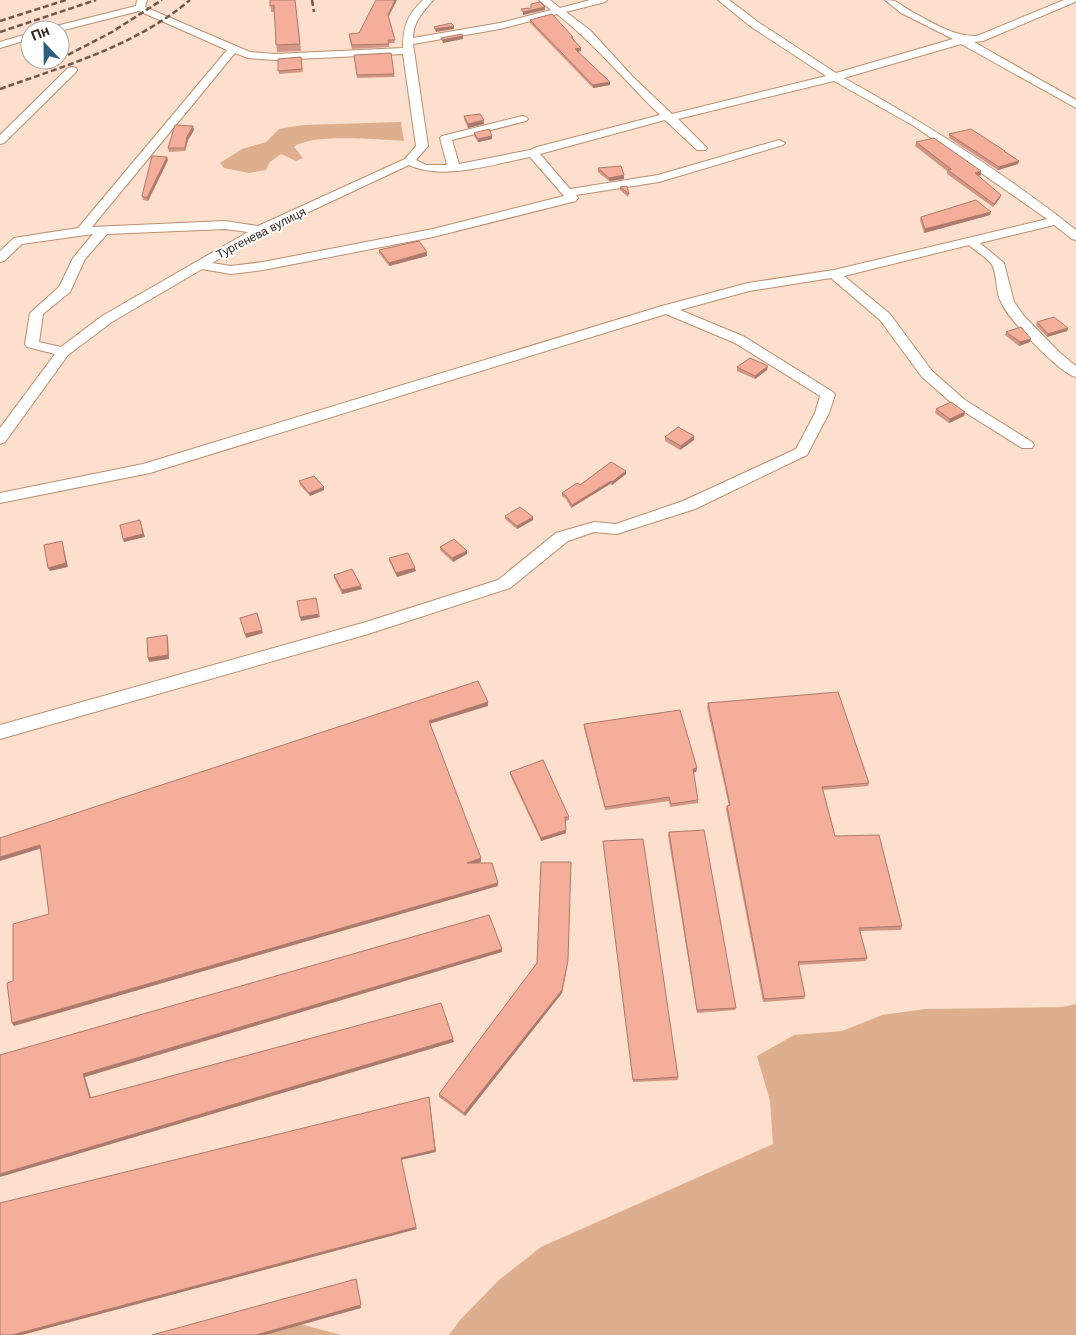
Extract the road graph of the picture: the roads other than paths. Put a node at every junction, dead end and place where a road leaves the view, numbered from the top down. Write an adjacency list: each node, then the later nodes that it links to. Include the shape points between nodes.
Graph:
1 (428, 0): 14 (street, via 418,10 408,29)
2 (544, 0): 9 (street)
3 (602, 0): 9 (street)
4 (723, 0): 17 (street)
5 (890, 0): 12 (street, via 904,11)
6 (1071, 0): 7 (street); 12 (street, via 979,39)
7 (1076, 3)
8 (141, 4): 10 (street); 15 (street)
9 (559, 12): 14 (street); 19 (street, via 586,32)
10 (70, 25)
11 (20, 39): 13 (street)
12 (962, 40): 17 (street); 18 (street)
13 (0, 46)
14 (409, 47): 15 (street, via 275,58 248,55); 25 (street, via 422,146)
15 (233, 49): 30 (street)
16 (72, 70): 21 (street)
17 (835, 77): 19 (street); 28 (street, via 918,124 1036,204)
18 (1076, 105)
19 (668, 117): 23 (street); 24 (street)
20 (522, 120): 26 (street, via 446,138)
21 (0, 141)
22 (779, 143): 27 (street, via 659,178)
23 (701, 148)
24 (533, 153): 26 (street); 27 (street)
25 (409, 162): 26 (street, via 424,168); 29 (street, Тургенева вулиця)
26 (454, 168)
27 (567, 192): 35 (street, via 572,198 433,233 231,270)
28 (1055, 221): 32 (street); 33 (street)
29 (260, 230): 31 (street, via 224,225); 35 (street, Тургенева вулиця)
30 (82, 231): 31 (street); 34 (street, via 18,241)
31 (103, 231): 38 (street, via 80,258 65,289 37,313 32,344)
32 (1074, 233)
33 (972, 242): 36 (street); 39 (street, via 998,263 1007,302 1019,319)
34 (0, 258)
35 (201, 264): 38 (street, Тургенева вулиця, via 107,319)
36 (834, 274): 37 (street, via 748,286); 41 (street, via 885,317 927,374 953,398)
37 (667, 309): 42 (street, via 145,469); 43 (street, via 740,340 828,395 802,452 689,505 617,529 594,527 562,537 504,584 368,628)
38 (63, 352): 40 (street, Тургенева вулиця)
39 (1076, 373)
40 (0, 439)
41 (1027, 445)
42 (0, 498)
43 (0, 732)

